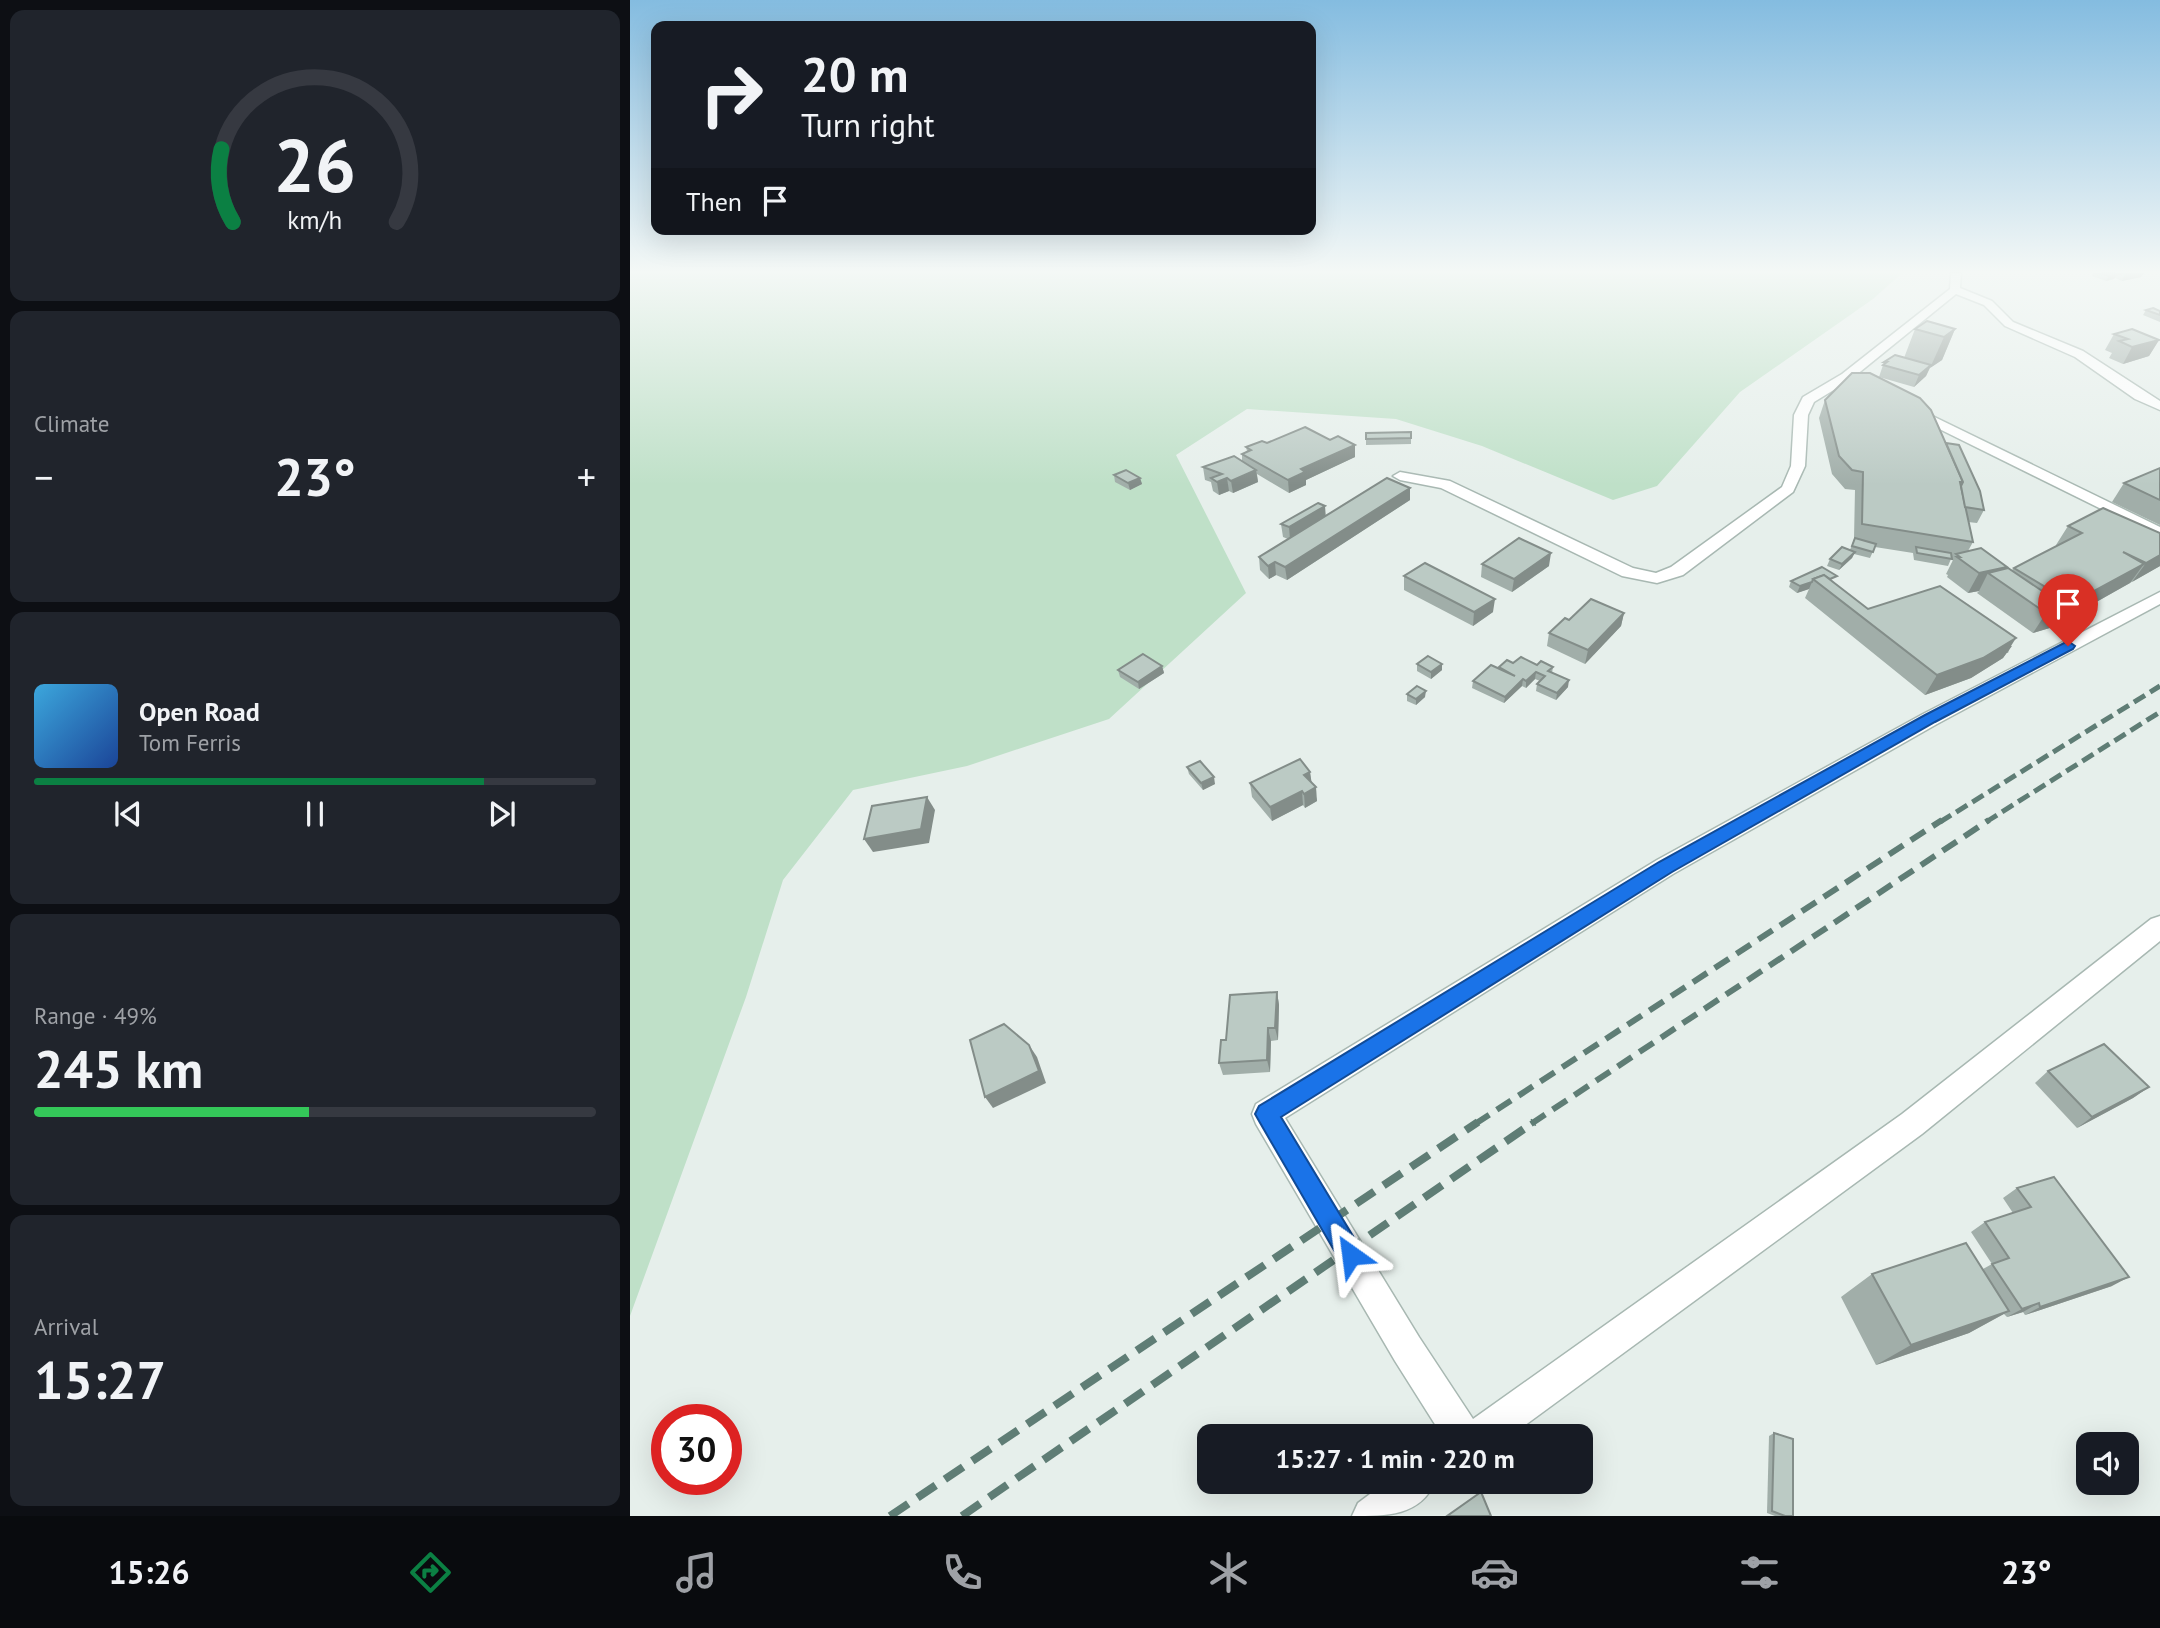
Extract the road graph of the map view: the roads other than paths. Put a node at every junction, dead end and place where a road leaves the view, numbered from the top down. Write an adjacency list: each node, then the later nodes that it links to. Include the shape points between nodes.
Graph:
1 (1893, 344): 5 (street, via 1851,380 1808,400 1801,415 1798,467 1788,489 1677,571 1657,578 1628,572 1444,484)
2 (2055, 344): 4 (street)
3 (1898, 403): 7 (street)
4 (2160, 406)
5 (1400, 476)
6 (2114, 493): 7 (street)
7 (2092, 500): 8 (street)
8 (2160, 533)
9 (2160, 597): 11 (street, via 1665,867 1266,1114)
10 (2160, 926): 12 (street, via 1912,1124)
11 (1456, 1424)
12 (1496, 1424)
13 (1401, 1494): 14 (street)
14 (1372, 1516)

